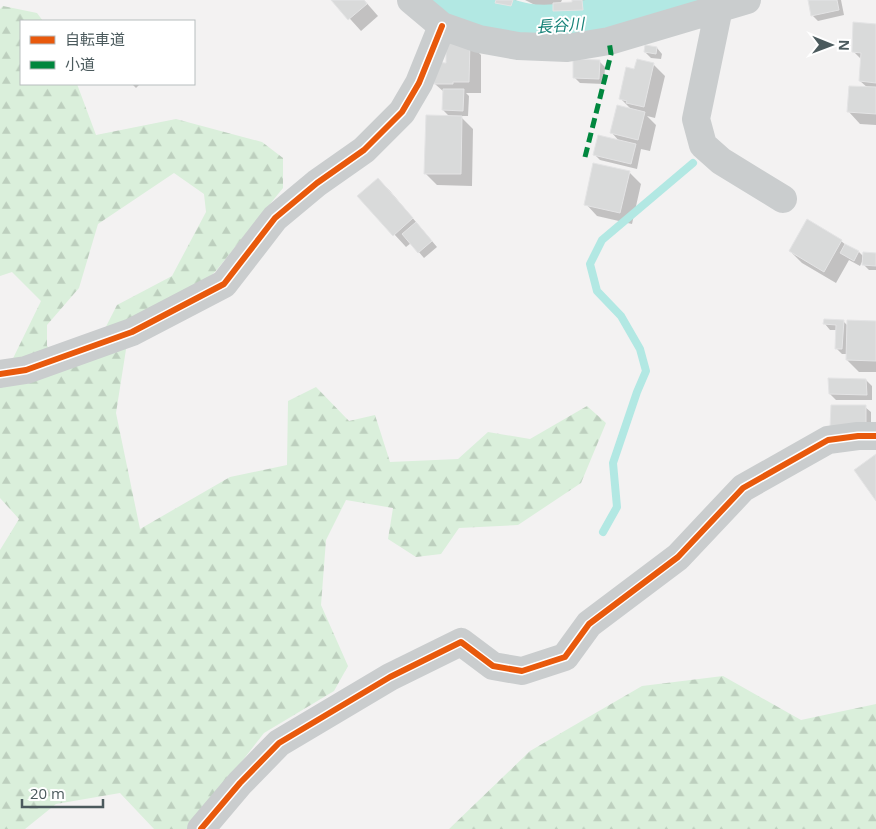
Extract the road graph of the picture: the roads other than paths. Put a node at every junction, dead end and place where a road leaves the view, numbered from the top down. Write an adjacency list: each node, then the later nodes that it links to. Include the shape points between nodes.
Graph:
1 (410, 0): 4 (street)
2 (748, 0): 3 (street)
3 (719, 8): 4 (street, via 609,41 567,48 518,46 480,39); 5 (street, via 696,119 703,145 721,161)
4 (442, 26): 6 (street, via 420,83 402,112 364,150 275,218 224,284 132,332 26,370)
5 (784, 199)
6 (0, 374)
7 (876, 436): 8 (street, via 828,440 743,488 678,557 590,624 565,657 522,671 493,666 461,642 390,677 279,743)
8 (201, 829)

